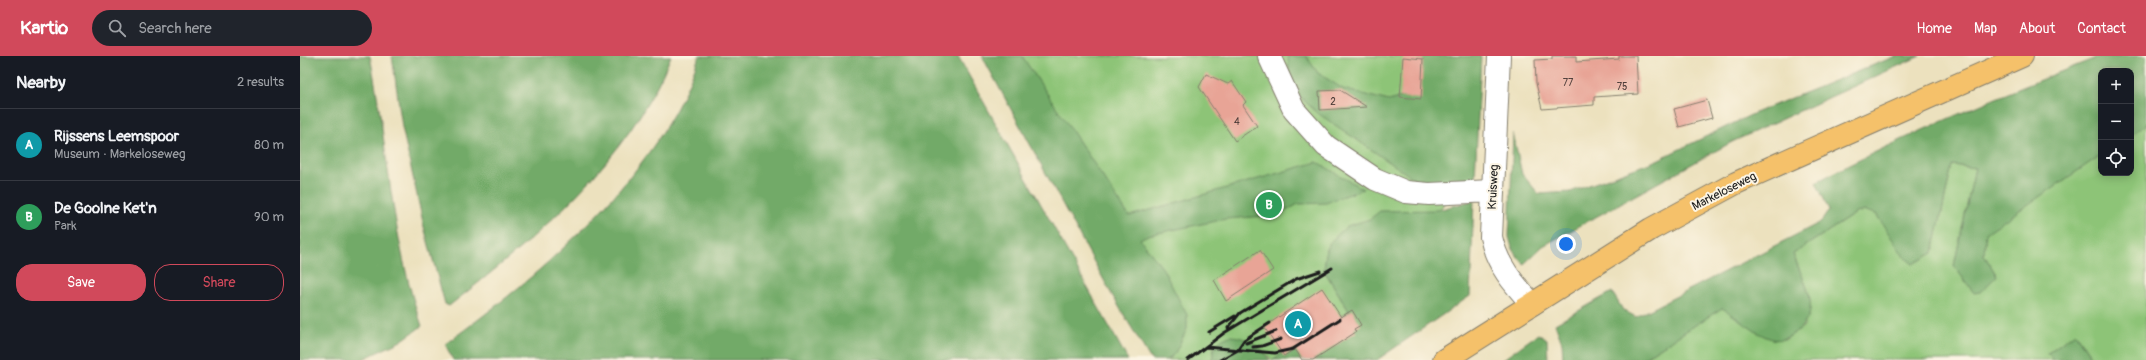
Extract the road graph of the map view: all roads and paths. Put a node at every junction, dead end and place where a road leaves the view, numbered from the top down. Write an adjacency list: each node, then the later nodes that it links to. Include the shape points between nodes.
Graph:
1 (1269, 56): 4 (street, via 1294,110 1326,146 1375,180 1406,192 1429,194)
2 (1500, 56): 4 (street, Kruisweg)
3 (2022, 56): 5 (main road, Markeloseweg, via 1736,183 1651,229)
4 (1492, 191): 5 (street, Kruisweg, via 1491,237 1494,251 1508,278)
5 (1532, 304): 6 (main road, Markeloseweg)
6 (1444, 360)

